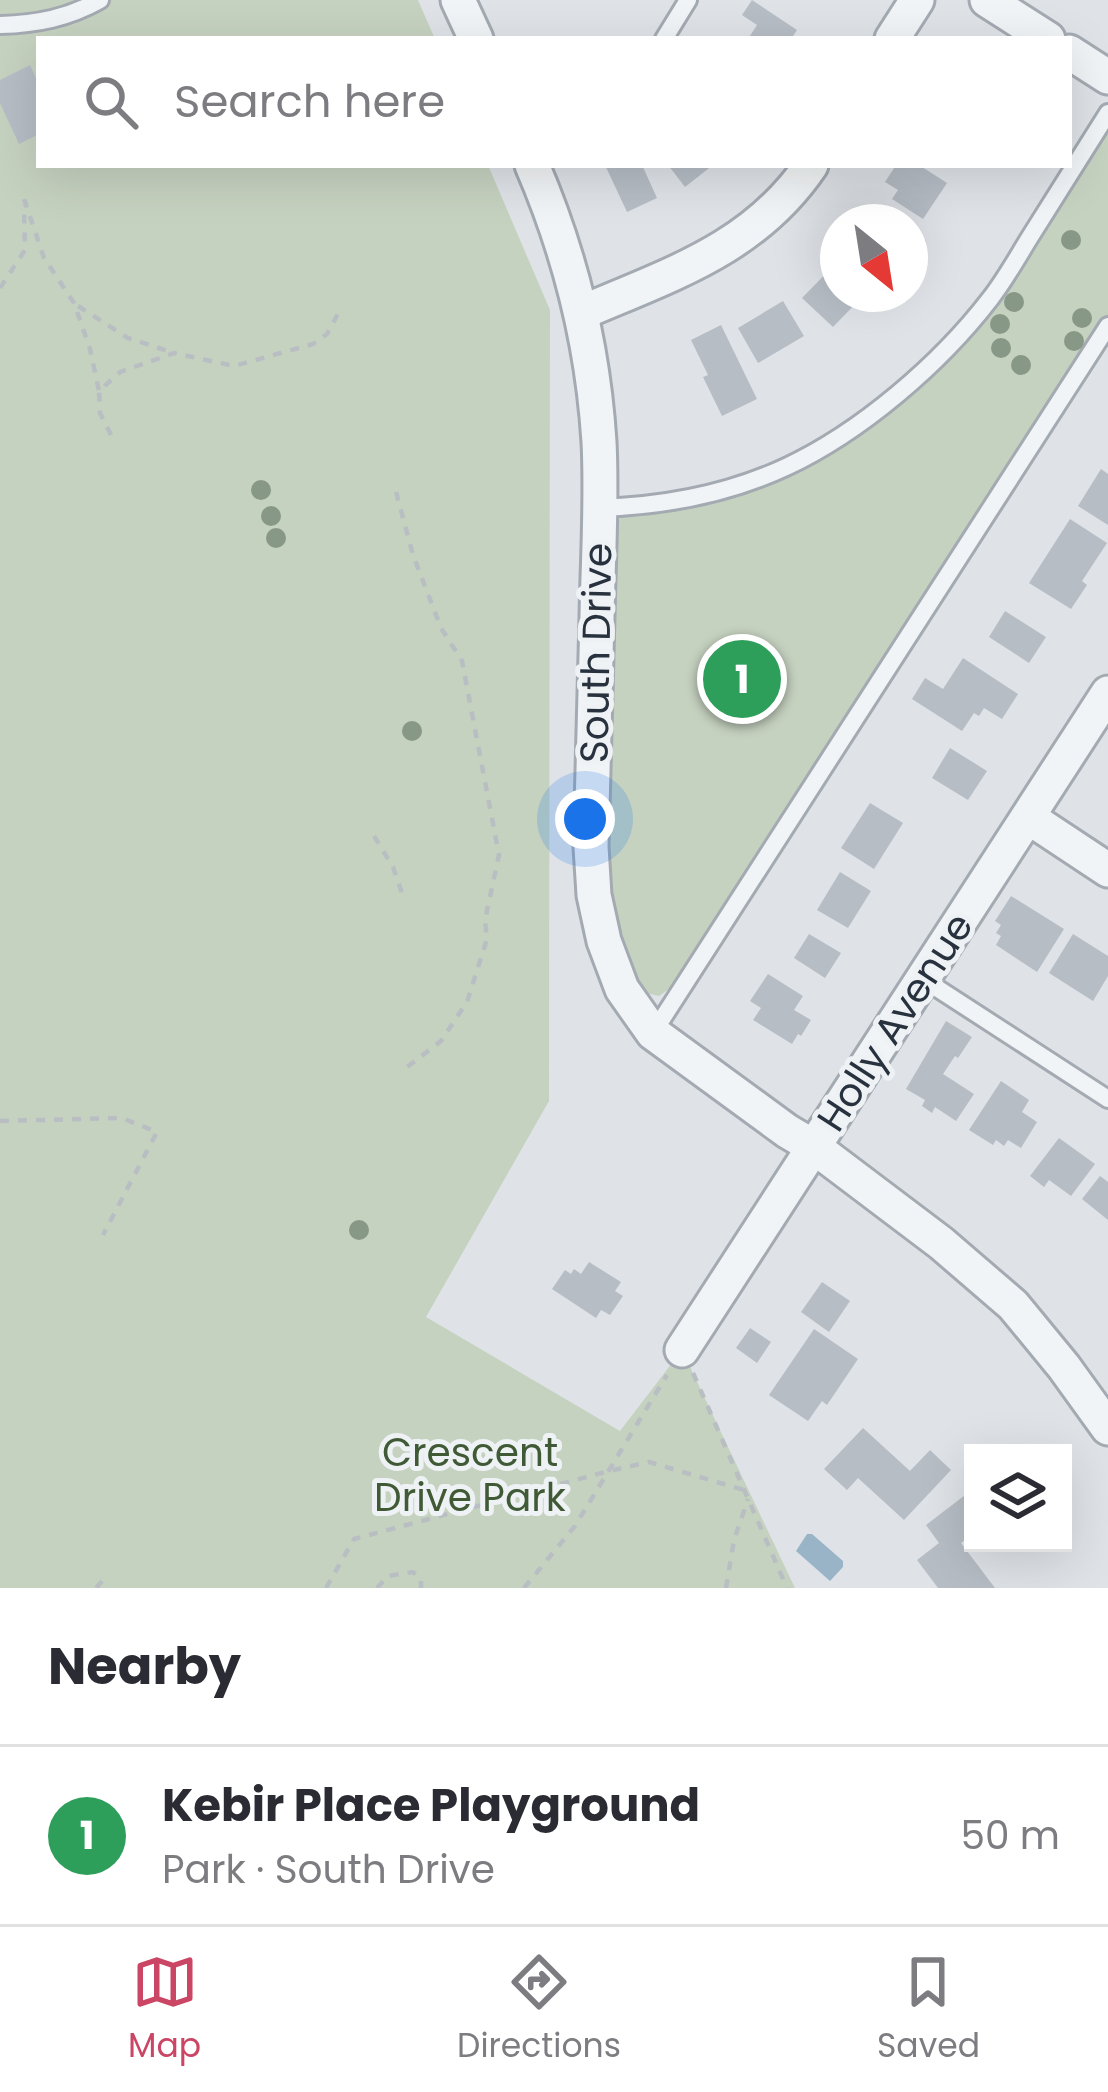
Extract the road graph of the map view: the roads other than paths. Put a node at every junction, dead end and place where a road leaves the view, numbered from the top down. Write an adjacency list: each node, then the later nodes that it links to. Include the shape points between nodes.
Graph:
1 (100, 0): 6 (lane, via 36,24)
2 (458, 0): 7 (street)
3 (688, 0): 8 (lane)
4 (917, 0): 9 (street)
5 (987, 0): 10 (street)
6 (0, 25)
7 (475, 36)
8 (666, 36)
9 (894, 36)
10 (1043, 36)
11 (1072, 54): 12 (street)
12 (1108, 77)
13 (1108, 113): 18 (lane, via 992,296 887,401 787,467 679,500)
14 (533, 168): 16 (street, South Drive)
15 (809, 168): 16 (street, via 766,218 712,256)
16 (581, 313): 18 (street, South Drive, via 599,442)
17 (1108, 326): 23 (lane)
18 (599, 508): 23 (street, South Drive, via 594,895 622,988)
19 (1108, 693): 20 (street, Holly Avenue)
20 (1028, 817): 21 (street); 22 (street, Holly Avenue)
21 (1108, 870)
22 (923, 979): 24 (lane); 25 (street, Holly Avenue)
23 (653, 1034): 25 (street, South Drive)
24 (1108, 1099)
25 (814, 1147): 26 (street, Holly Avenue); 27 (street, South Drive, via 1012,1305)
26 (682, 1350)
27 (1108, 1428)

